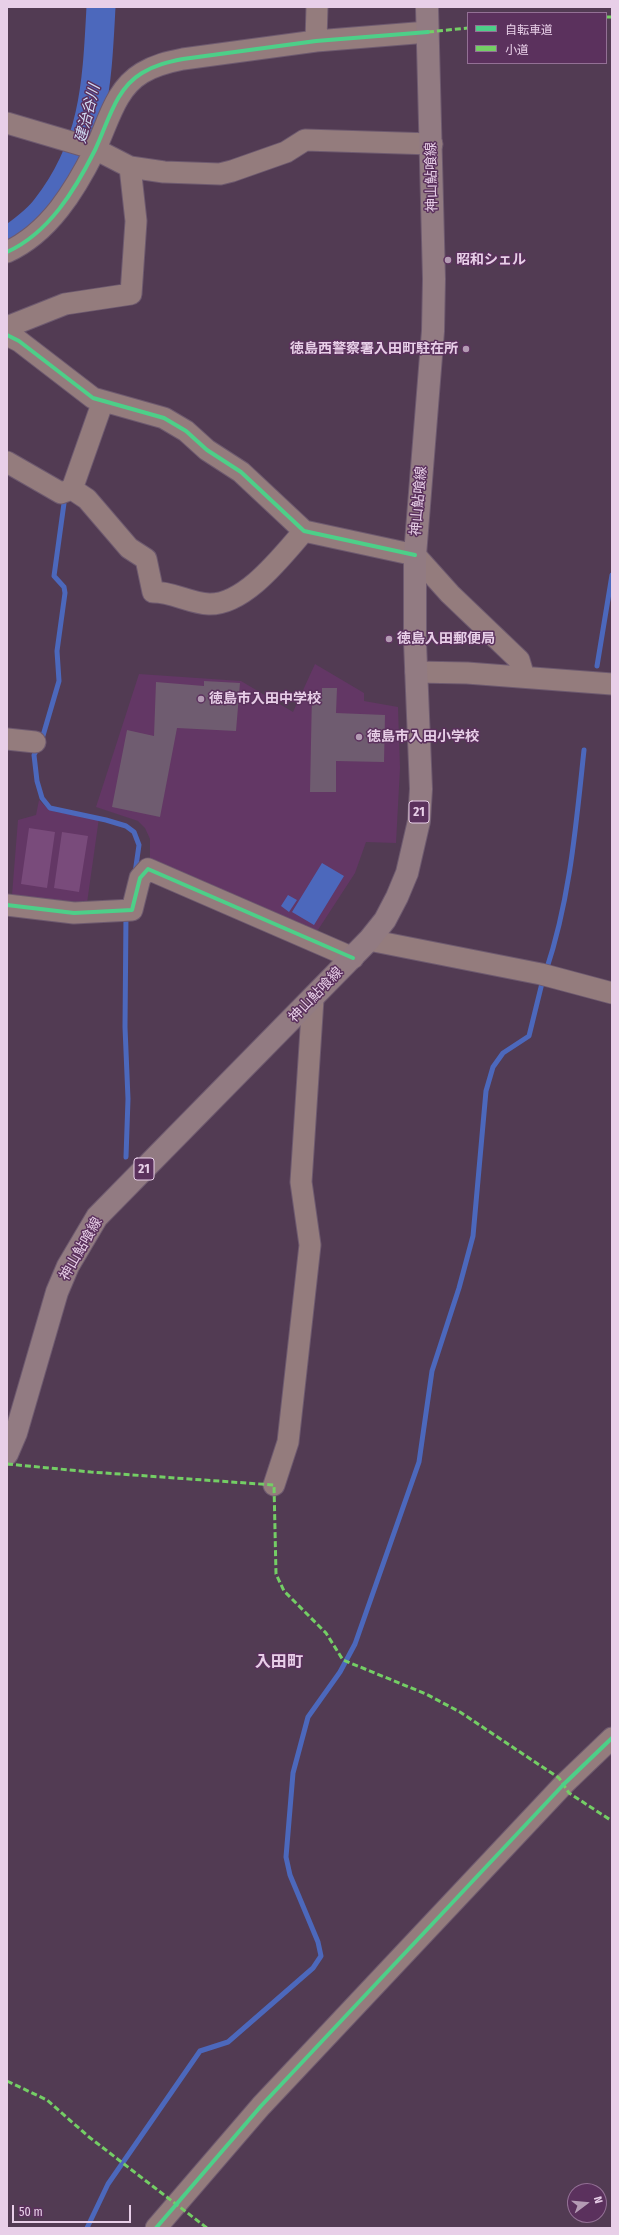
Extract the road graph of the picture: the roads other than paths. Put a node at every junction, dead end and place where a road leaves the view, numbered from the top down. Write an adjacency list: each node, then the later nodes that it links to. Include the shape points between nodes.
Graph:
1 (318, 7): 4 (street)
2 (428, 7): 3 (main road, 神山鮎喰線 / 21)
3 (428, 32): 4 (street); 6 (main road, 神山鮎喰線 / 21)
4 (316, 41): 7 (street, via 183,59 161,64 141,73 123,92)
5 (7, 123): 7 (street)
6 (432, 144): 8 (street, via 305,140 286,152 220,174 164,172); 16 (main road, 神山鮎喰線 / 21, via 433,331)
7 (85, 146): 8 (street); 9 (street, via 73,188 46,225)
8 (130, 167): 10 (street, via 136,221 131,294 65,304)
9 (7, 252)
10 (7, 327)
11 (7, 335): 12 (street, via 19,341 93,398)
12 (103, 401): 14 (street); 15 (street, via 164,418 186,431 207,450 241,472)
13 (7, 462): 14 (street)
14 (66, 491): 15 (street, via 88,499 129,548 146,559 153,592 167,592 188,600 210,604 228,600 255,584)
15 (304, 531): 16 (street)
16 (415, 555): 17 (main road, 神山鮎喰線 / 21); 18 (street, via 450,594 519,660)
17 (416, 672): 18 (street); 23 (main road, 神山鮎喰線 / 21, via 419,821 402,885 385,920)
18 (524, 677): 19 (street)
19 (612, 684)
20 (7, 739): 21 (street)
21 (35, 742)
22 (7, 905): 24 (street, via 74,913 132,910 140,878 148,869)
23 (369, 940): 24 (main road, 神山鮎喰線 / 21); 25 (street, via 544,975)
24 (353, 958): 26 (main road, 神山鮎喰線 / 21)
25 (612, 993)
26 (313, 999): 27 (main road, 神山鮎喰線 / 21, via 97,1217 68,1266 57,1292); 29 (street, via 301,1182 310,1244 288,1442)
27 (12, 1432): 28 (main road, 神山鮎喰線 / 21)
28 (7, 1454)
29 (274, 1485)
30 (612, 1738): 31 (street, via 564,1784 261,2106)
31 (156, 2228)

